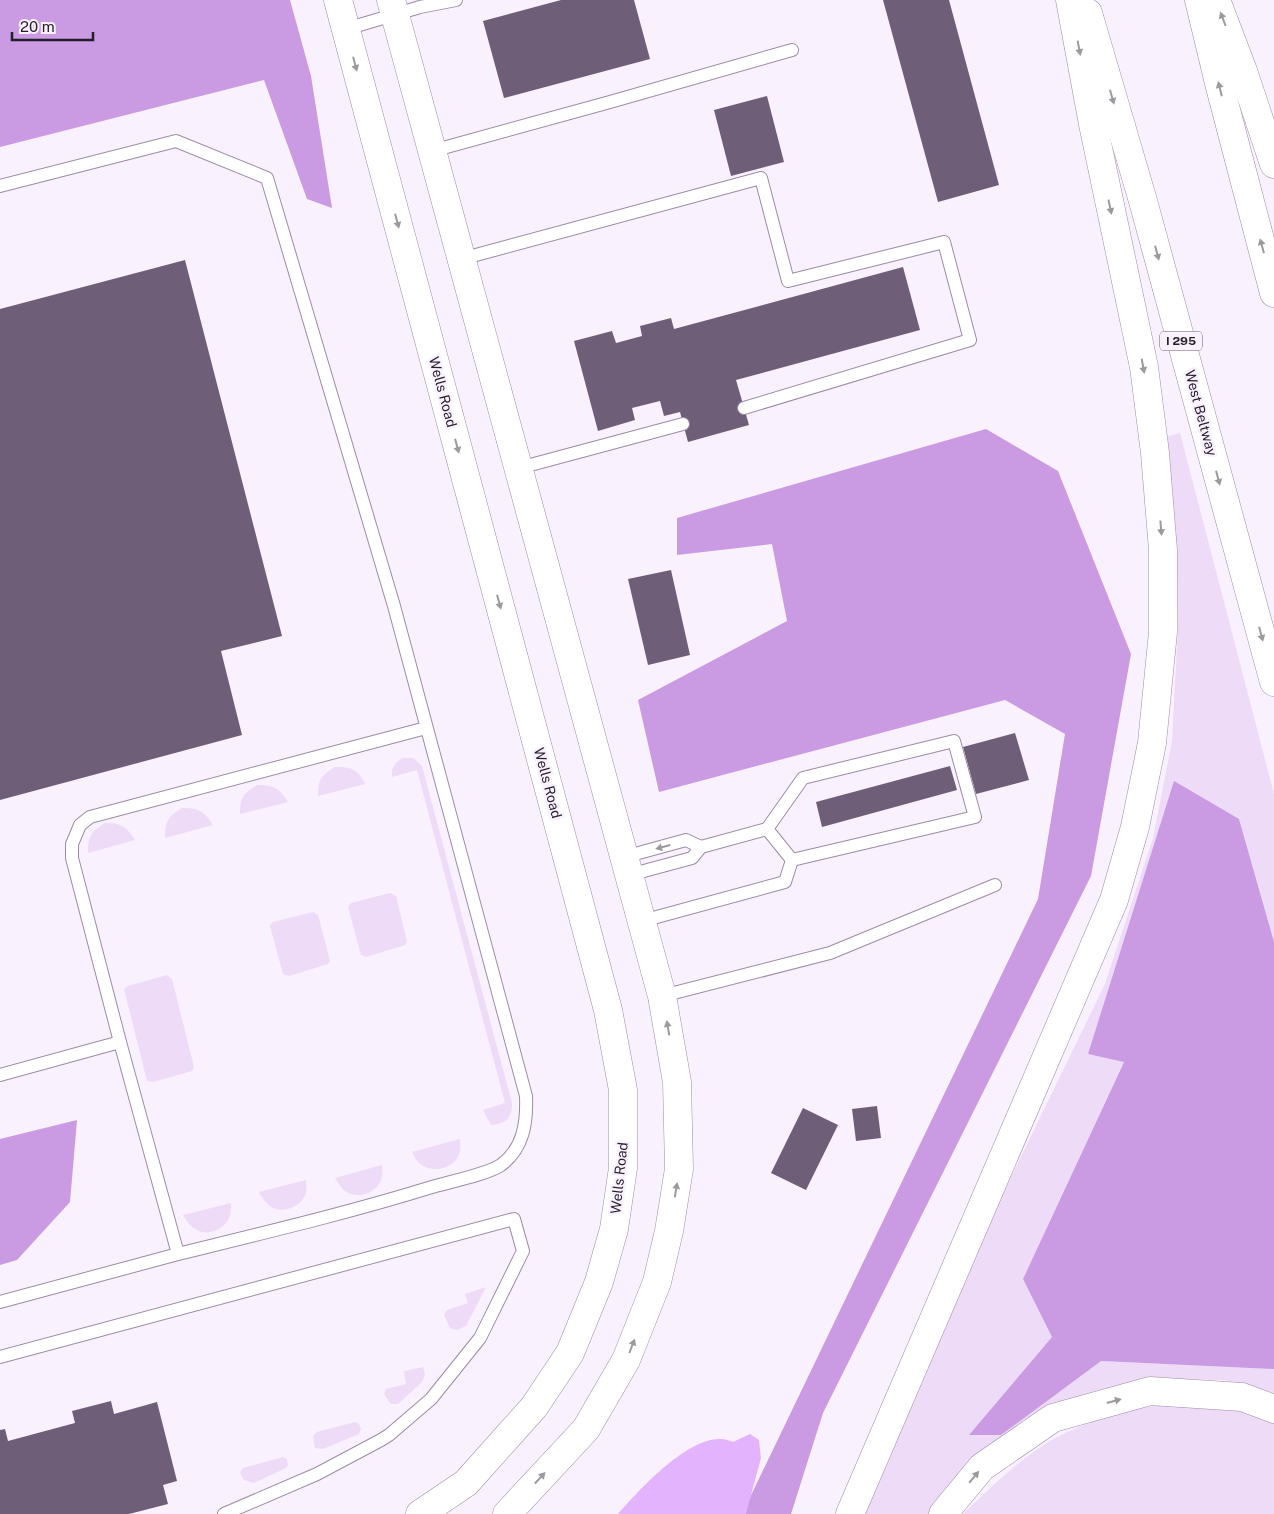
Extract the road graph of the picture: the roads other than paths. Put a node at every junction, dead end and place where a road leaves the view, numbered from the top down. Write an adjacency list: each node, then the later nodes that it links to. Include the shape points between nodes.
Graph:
1 (338, 0): 8 (main road, Wells Road)
2 (456, 0): 7 (lane)
3 (1070, 0): 36 (main road, one-way to 36, via 1144,367 1155,453 1163,550 1163,632 1152,743 1135,826 1114,900)
4 (1084, 0): 18 (main road, West Beltway / I 295, one-way to 18, via 1143,201)
5 (1199, 0): 14 (main road, one-way to 5)
6 (1216, 0): 11 (main road, one-way to 6, via 1244,71)
7 (393, 7): 8 (lane); 10 (main road)
8 (346, 29): 34 (main road, Wells Road, one-way to 34, via 608,1010 623,1090 623,1168 614,1229 599,1282 570,1353 534,1407 466,1483)
9 (792, 50): 10 (lane)
10 (432, 151): 13 (main road)
11 (1274, 164)
12 (0, 186): 19 (lane, via 176,141 267,178 394,606)
13 (462, 259): 15 (lane, via 761,178 788,281 944,242 970,340); 17 (main road)
14 (1274, 293)
15 (744, 408)
16 (683, 424): 17 (lane)
17 (519, 468): 23 (main road)
18 (1274, 682)
19 (426, 728): 27 (lane, via 90,817 80,825 72,844 72,858); 29 (lane, via 526,1096 527,1118 523,1136 513,1153 500,1165 483,1172)
20 (766, 829): 21 (lane); 22 (lane); 22 (lane, via 803,778 954,741 975,817)
21 (701, 847): 23 (lane, via 692,858); 23 (lane, one-way to 23, via 686,840)
22 (792, 860): 25 (lane, via 785,882)
23 (627, 866): 25 (main road)
24 (995, 885): 26 (lane, via 830,953)
25 (642, 921): 26 (main road)
26 (662, 996): 35 (main road, one-way to 26, via 586,1429 626,1360 657,1282 679,1169 677,1082)
27 (120, 1042): 28 (lane); 29 (lane)
28 (0, 1074)
29 (178, 1254): 30 (lane)
30 (0, 1302)
31 (0, 1357): 33 (lane, via 514,1219 523,1250 480,1338 431,1399 381,1440 317,1474)
32 (1274, 1409): 37 (main road, one-way to 32, via 982,1467 1053,1418 1150,1391 1242,1397)
33 (224, 1514)
34 (420, 1514)
35 (507, 1514)
36 (850, 1514)
37 (943, 1514)

